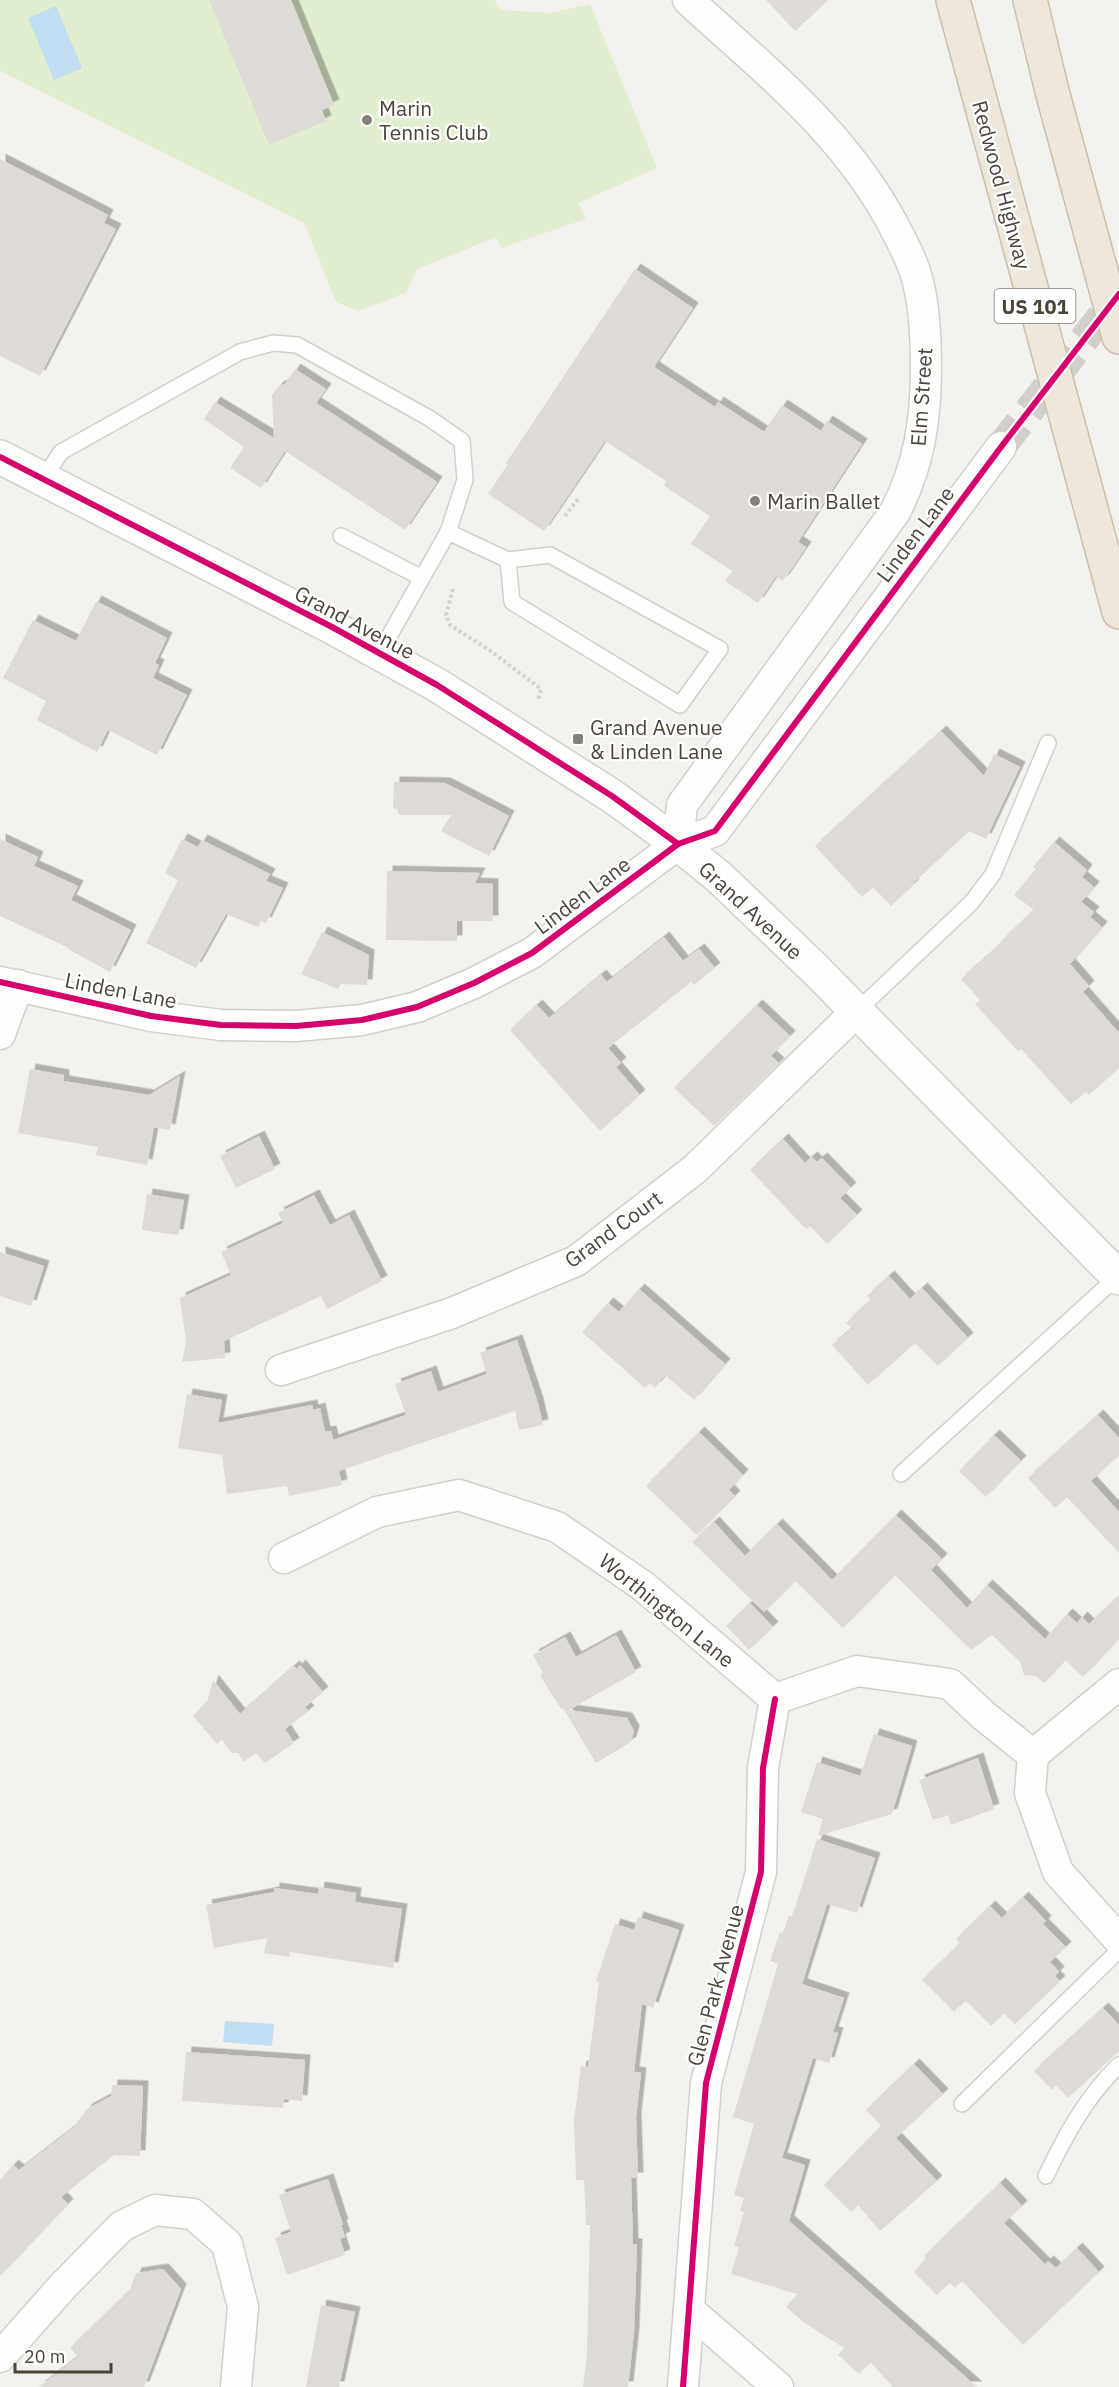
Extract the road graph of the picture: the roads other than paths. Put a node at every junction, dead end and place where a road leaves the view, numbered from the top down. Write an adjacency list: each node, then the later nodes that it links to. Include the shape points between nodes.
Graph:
1 (688, 0): 15 (street, Elm Street, via 808,110 843,147 872,188 908,253 918,280 926,379 919,451 895,513 682,805)
2 (953, 0): 12 (highway, Redwood Highway / US 101)
3 (1030, 0): 4 (highway, US 101)
4 (1119, 337)
5 (1001, 447): 15 (street, Linden Lane, via 715,831)
6 (0, 457): 7 (street, Grand Avenue)
7 (44, 478): 8 (lane, via 61,452 240,352 273,343 297,345 429,418 462,441 465,480); 13 (street, Grand Avenue)
8 (448, 532): 10 (lane); 11 (lane)
9 (341, 536): 11 (lane)
10 (508, 560): 10 (lane, via 512,603 680,705 720,649 550,555)
11 (422, 579): 13 (lane)
12 (1119, 612)
13 (379, 654): 15 (street, Grand Avenue, via 530,743)
14 (1048, 743): 17 (lane, via 993,874 971,903)
15 (678, 844): 16 (street, Linden Lane, via 532,954 417,1007 362,1020 296,1026 221,1025 151,1016); 17 (street, Grand Avenue)
16 (9, 984): 18 (street)
17 (858, 1011): 19 (street, Grand Avenue); 20 (street, Grand Court, via 695,1168 576,1261 452,1312)
18 (0, 1034)
19 (1118, 1277): 21 (lane)
20 (281, 1370)
21 (901, 1474)
22 (284, 1558): 24 (street, Worthington Lane, via 377,1512 459,1495 557,1527 643,1586)
23 (1119, 1683): 25 (street)
24 (775, 1699): 25 (street, via 857,1671 950,1684); 31 (street, Glen Park Avenue, via 763,1768 761,1872 706,2084)
25 (1033, 1755): 26 (street, via 1030,1793 1058,1872)
26 (1119, 1940)
27 (1119, 1950): 29 (lane)
28 (1119, 2065): 30 (lane, via 1068,2131)
29 (962, 2104)
30 (1046, 2176)
31 (689, 2310): 34 (street, Glen Park Avenue); 35 (street)
32 (0, 2357): 33 (street, via 122,2226 155,2210 193,2214 227,2244 243,2307)
33 (236, 2386)
34 (683, 2387)
35 (778, 2387)

